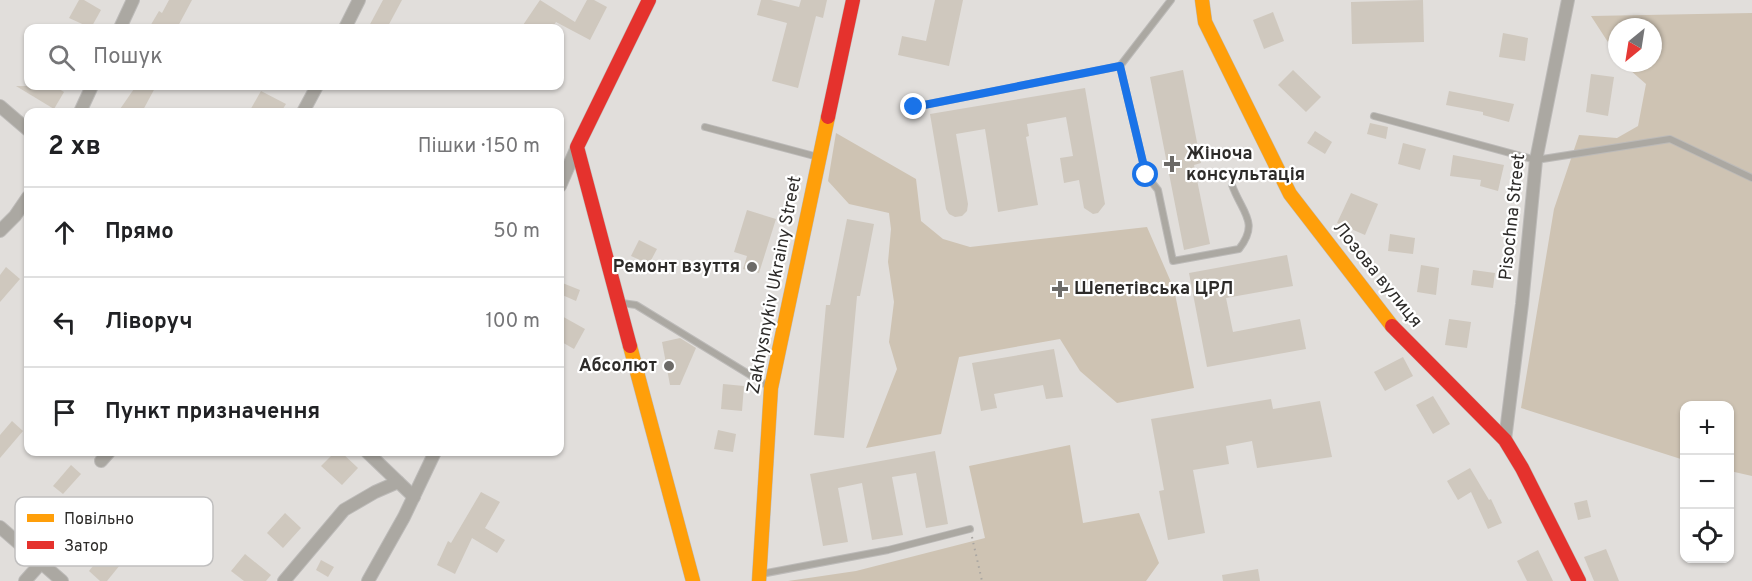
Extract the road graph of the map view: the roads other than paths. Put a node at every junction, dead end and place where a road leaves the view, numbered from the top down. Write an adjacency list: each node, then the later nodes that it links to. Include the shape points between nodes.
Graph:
1 (133, 0): 8 (street)
2 (359, 0): 9 (street)
3 (649, 0): 20 (street)
4 (853, 0): 21 (street, Zakhysnykiv Ukrainy Street)
5 (1172, 0): 10 (lane)
6 (1202, 0): 30 (street, Лозова вулиця, via 1204,22 1290,194 1386,320)
7 (1568, 0): 22 (street, Pisochna Street)
8 (122, 24)
9 (347, 24)
10 (1120, 66): 14 (lane); 25 (lane, via 1146,175 1158,190 1173,261 1239,249 1250,229)
11 (90, 90): 15 (street)
12 (315, 90): 16 (street)
13 (0, 106): 18 (street)
14 (914, 107)
15 (82, 108)
16 (305, 108)
17 (1374, 116): 22 (lane)
18 (24, 127)
19 (705, 127): 21 (lane)
20 (577, 147): 23 (street); 28 (street)
21 (819, 157): 29 (street, Zakhysnykiv Ukrainy Street)
22 (1536, 160): 24 (lane, via 1670,139); 30 (street, Pisochna Street)
23 (564, 177)
24 (1752, 178)
25 (1232, 185)
26 (24, 203): 27 (street)
27 (0, 231)
28 (620, 303): 29 (lane, via 636,305); 45 (street)
29 (771, 388): 40 (street, Zakhysnykiv Ukrainy Street)
30 (1505, 440): 46 (street, Лозова вулиця)
31 (371, 456): 33 (street)
32 (433, 456): 34 (street)
33 (398, 482): 34 (street); 43 (street, via 344,510)
34 (414, 497): 44 (street)
35 (0, 527): 37 (street)
36 (970, 530): 40 (lane)
37 (15, 540)
38 (39, 566): 41 (street)
39 (45, 566): 42 (street)
40 (760, 577)
41 (25, 581)
42 (62, 581)
43 (284, 581)
44 (368, 581)
45 (693, 581)
46 (1579, 581)

